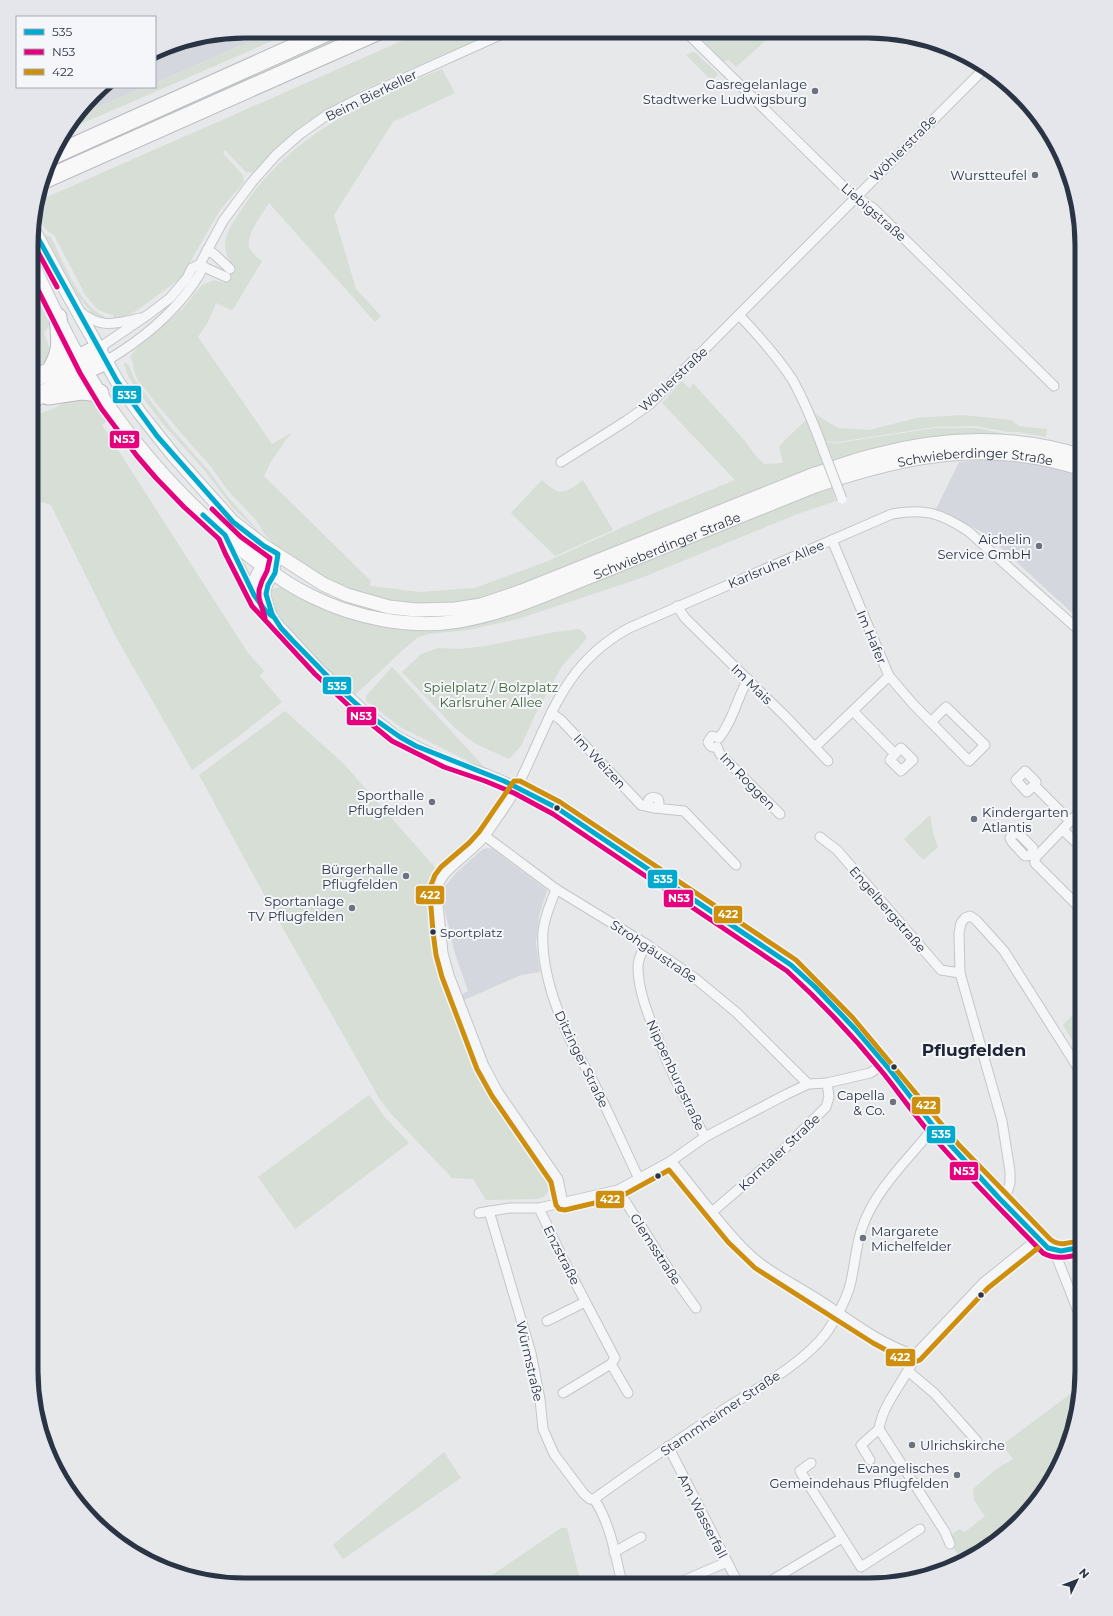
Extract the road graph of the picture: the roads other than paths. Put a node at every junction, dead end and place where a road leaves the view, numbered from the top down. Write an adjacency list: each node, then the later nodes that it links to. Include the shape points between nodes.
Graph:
1 (314, 38): 6 (highway)
2 (363, 38): 7 (highway)
3 (493, 38): 10 (street, Beim Bierkeller, via 374,91 318,121 287,145 252,182 233,206)
4 (696, 38): 8 (street, Liebigstraße, via 848,191)
5 (981, 72): 8 (street, Wöhlerstraße)
6 (60, 152)
7 (50, 177)
8 (856, 196): 14 (street, Wöhlerstraße); 21 (street, Liebigstraße, via 873,208)
9 (38, 238): 13 (main road, Schwieberdinger Straße)
10 (207, 250): 11 (street, Beim Bierkeller); 11 (street, via 214,254 228,273)
11 (200, 264): 16 (street, via 192,268 180,286); 17 (street, via 202,270 186,295 152,329 122,352)
12 (38, 275): 15 (main road, Schwieberdinger Straße)
13 (75, 307): 16 (street, via 88,318 105,324 113,325); 17 (main road, Schwieberdinger Straße)
14 (739, 315): 26 (street, Wöhlerstraße, via 650,404); 28 (street, bridge, via 792,380 808,411)
15 (58, 317): 18 (main road, Schwieberdinger Straße); 19 (highway, via 60,348)
16 (145, 317): 17 (street)
17 (103, 355): 18 (highway); 31 (main road, Schwieberdinger Straße, via 122,389 174,456 233,522)
18 (83, 364): 19 (highway); 22 (main road, Schwieberdinger Straße); 23 (highway)
19 (50, 371): 20 (highway)
20 (38, 377)
21 (1054, 386)
22 (100, 393): 24 (highway, via 81,391); 29 (main road, Schwieberdinger Straße, via 124,428 161,473)
23 (38, 396)
24 (38, 399)
25 (1075, 454): 31 (main road, Schwieberdinger Straße, via 1032,445 997,441 935,443 888,452 812,475 508,597 455,609 402,609 362,600 323,584)
26 (560, 462)
27 (1075, 467): 33 (main road, Schwieberdinger Straße, via 1030,456 980,452 936,454 879,466 815,486 510,608 456,622 401,622 355,613 310,596)
28 (840, 501)
29 (225, 535): 32 (main road, Schwieberdinger Straße); 34 (street)
30 (832, 540): 35 (street, Karlsruher Allee); 37 (street, Karlsruher Allee, via 892,514 907,511 937,514 968,531); 38 (street, Im Hafer)
31 (278, 554): 32 (street); 33 (street)
32 (262, 565): 33 (main road, Schwieberdinger Straße); 34 (street, via 253,579)
33 (274, 574): 36 (street, via 266,591)
34 (252, 589): 36 (street, via 258,602)
35 (677, 606): 39 (street, Im Mais, via 685,618); 41 (street, Karlsruher Allee, via 630,628 601,646 572,676)
36 (272, 616): 47 (street, via 325,674 396,735 447,760)
37 (1075, 627)
38 (888, 676): 40 (street); 42 (street, Im Hafer)
39 (748, 680): 43 (street, Im Mais); 48 (street, Im Roggen, via 719,738 721,744 717,747 720,754)
40 (852, 710): 43 (street); 44 (street)
41 (551, 713): 47 (street, Karlsruher Allee); 55 (street, Im Weizen, via 561,720 641,805 684,811)
42 (931, 722): 42 (street, Im Hafer, via 969,761 985,745 946,707)
43 (815, 747): 45 (street, Im Mais)
44 (895, 754)
45 (828, 762)
46 (1034, 785): 50 (street)
47 (517, 787): 52 (street, Karlsruher Allee); 61 (street, via 563,813 791,965 855,1029)
48 (780, 814)
49 (1075, 816): 50 (street)
50 (1070, 821): 51 (street)
51 (1063, 830): 54 (street); 57 (street, via 1034,856 1035,863)
52 (485, 836): 56 (street, Strohgäustraße); 70 (street, Karlsruher Allee, via 446,872 438,886 440,931 444,953 449,975 484,1066 498,1092 558,1179)
53 (820, 837): 59 (street, Engelbergstraße, via 837,850 941,970)
54 (1075, 841)
55 (736, 865)
56 (556, 889): 58 (street, Strohgäustraße); 67 (street, Ditzinger Straße, via 545,917 543,931 546,970 554,1002 568,1036)
57 (1075, 903)
58 (646, 944): 63 (street, Strohgäustraße, via 738,1013); 65 (street, Nippenburgstraße, via 638,967 647,1014 663,1054)
59 (960, 973): 60 (street, via 959,933 961,923 970,916 1004,951); 69 (street, via 1002,1121 1010,1183 1008,1190)
60 (1075, 1063)
61 (884, 1064): 62 (street, via 870,1074); 64 (street)
62 (827, 1083): 63 (street); 73 (street, Korntaler Straße, via 829,1097 826,1107 770,1162)
63 (808, 1084): 65 (street)
64 (934, 1127): 69 (street); 81 (street, Stammheimer Straße, via 900,1166 870,1210 862,1228 848,1290)
65 (705, 1137): 66 (street)
66 (671, 1161): 67 (street); 73 (street)
67 (639, 1179): 68 (street)
68 (618, 1190): 70 (street); 80 (street, Glemsstraße)
69 (999, 1198): 75 (street)
70 (564, 1203): 71 (street)
71 (539, 1208): 72 (street); 78 (street, Enzstraße)
72 (489, 1211): 74 (street); 93 (street, Würmstraße, via 531,1354 543,1429 554,1454 584,1494)
73 (712, 1212): 81 (street, via 754,1258)
74 (479, 1213)
75 (1039, 1238): 77 (street, via 1048,1248); 83 (street, via 983,1283)
76 (1075, 1248): 77 (street)
77 (1057, 1251): 79 (street, via 1057,1258)
78 (585, 1302): 82 (street); 84 (street, Enzstraße, via 615,1358)
79 (1075, 1303)
80 (696, 1308)
81 (838, 1313): 83 (street, via 900,1350); 90 (street, Stammheimer Straße, via 810,1351)
82 (547, 1321)
83 (915, 1355): 85 (street, via 914,1363)
84 (611, 1364): 86 (street); 87 (street, Enzstraße)
85 (908, 1371): 88 (street, via 884,1412); 89 (street, via 934,1392)
86 (563, 1393)
87 (628, 1393)
88 (879, 1429): 91 (street, via 861,1445); 97 (street, via 945,1532)
89 (977, 1441)
90 (668, 1446): 93 (street, Stammheimer Straße); 99 (street, Am Wasserfall)
91 (870, 1460)
92 (811, 1463): 96 (street, via 800,1471)
93 (592, 1499): 98 (street, Würmstraße, via 604,1519)
94 (920, 1529): 96 (street, via 861,1567)
95 (641, 1537): 98 (street)
96 (842, 1538): 103 (street)
97 (950, 1544)
98 (614, 1552): 100 (street, Würmstraße)
99 (727, 1562): 101 (street); 102 (street, Am Wasserfall)
100 (620, 1578)
101 (699, 1578)
102 (735, 1578)
103 (776, 1578)

